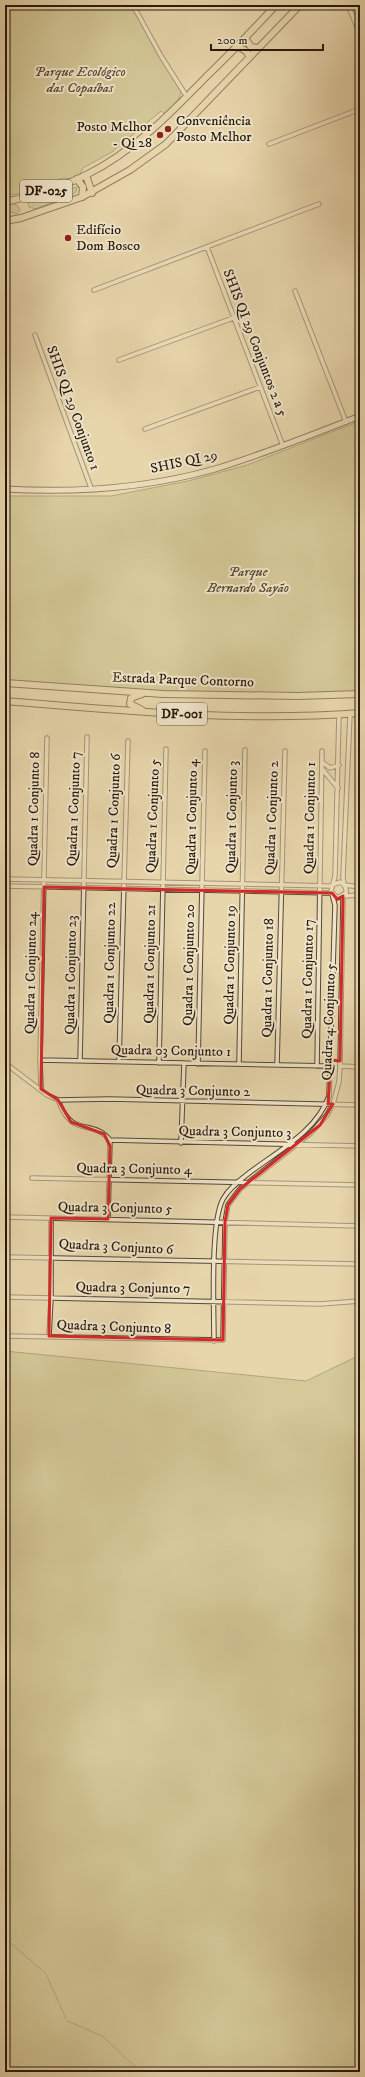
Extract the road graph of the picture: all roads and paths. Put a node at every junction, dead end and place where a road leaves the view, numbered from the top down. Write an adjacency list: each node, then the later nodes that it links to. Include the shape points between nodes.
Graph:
1 (133, 5): 10 (street)
2 (276, 5): 6 (main road, DF-025)
3 (300, 5): 8 (main road, DF-025)
4 (348, 5): 5 (street)
5 (360, 33)
6 (245, 38): 7 (main road, DF-025); 8 (main road, via 251,47)
7 (238, 46): 9 (main road); 10 (main road, DF-025)
8 (258, 48): 9 (main road, DF-025)
9 (250, 57): 15 (main road, DF-025, via 166,144)
10 (187, 97): 13 (main road, DF-025, via 131,147)
11 (360, 109): 12 (street)
12 (270, 144)
13 (86, 175): 14 (main road, DF-025); 15 (main road)
14 (77, 179): 16 (main road, via 83,187); 17 (main road, DF-025, via 25,198)
15 (92, 193): 16 (main road, DF-025)
16 (82, 197): 19 (main road, DF-025)
17 (5, 202)
18 (319, 204): 20 (street)
19 (5, 221)
20 (207, 247): 21 (street); 23 (street, SHIS QI 29 Conjuntos 2 a 5)
21 (94, 290)
22 (295, 290): 28 (street)
23 (233, 318): 25 (street); 26 (street, SHIS QI 29 Conjuntos 2 a 5)
24 (34, 335): 31 (street, SHIS QI 29 Conjunto 1)
25 (119, 360)
26 (260, 387): 29 (street); 30 (street, SHIS QI 29 Conjuntos 2 a 5)
27 (360, 416): 28 (street, SHIS QI 29)
28 (346, 422): 30 (street, SHIS QI 29)
29 (145, 430)
30 (283, 446): 31 (street, SHIS QI 29, via 215,469 174,478)
31 (91, 488): 32 (street, SHIS QI 29, via 55,491)
32 (5, 489)
33 (5, 683): 34 (main road, Estrada Parque Contorno / DF-001)
34 (145, 693): 35 (main road, Estrada Parque Contorno / DF-001, via 298,696); 37 (main road, via 134,696 130,704)
35 (360, 694)
36 (5, 701): 37 (main road, DF-001)
37 (147, 713): 39 (main road, DF-001, via 252,716)
38 (360, 713): 40 (main road, DF-001)
39 (339, 714): 40 (main road, DF-001); 45 (street)
40 (350, 714): 46 (street)
41 (7, 734): 57 (street)
42 (87, 736): 60 (street, Quadra 1 Conjunto 7)
43 (47, 738): 59 (street, Quadra 1 Conjunto 8)
44 (128, 741): 61 (street, Quadra 1 Conjunto 6)
45 (339, 747): 46 (street); 54 (street)
46 (348, 748): 52 (street)
47 (166, 749): 62 (street, Quadra 1 Conjunto 5)
48 (245, 750): 64 (street, Quadra 1 Conjunto 3)
49 (205, 751): 63 (street, Quadra 1 Conjunto 4)
50 (285, 751): 67 (street, Quadra 1 Conjunto 2)
51 (322, 751): 53 (street, Quadra 1 Conjunto 1)
52 (347, 761): 54 (street); 65 (street, via 343,876)
53 (322, 762): 54 (street, via 330,768); 55 (street, Quadra 1 Conjunto 1)
54 (339, 763): 56 (street)
55 (322, 769): 56 (street); 68 (street, Quadra 1 Conjunto 1)
56 (338, 788): 69 (street, via 335,876)
57 (5, 840)
58 (5, 879): 59 (street)
59 (44, 881): 60 (street); 70 (street, Quadra 1 Conjunto 8)
60 (83, 881): 61 (street); 72 (street, Quadra 1 Conjunto 7)
61 (122, 882): 62 (street); 73 (street, Quadra 1 Conjunto 6)
62 (162, 883): 63 (street); 74 (street, Quadra 1 Conjunto 5)
63 (202, 884): 64 (street); 75 (street, Quadra 1 Conjunto 4)
64 (242, 885): 67 (street); 76 (street, Quadra 1 Conjunto 3)
65 (345, 885): 69 (street, via 340,882); 71 (street); 81 (street, via 347,891)
66 (5, 886): 70 (street)
67 (281, 886): 68 (street); 77 (street, Quadra 1 Conjunto 2)
68 (321, 886): 69 (street); 78 (street, Quadra 1 Conjunto 1)
69 (332, 886): 79 (street)
70 (44, 887): 72 (street); 82 (street, Quadra 1 Conjunto 24)
71 (360, 887)
72 (83, 888): 73 (street); 85 (street, Quadra 1 Conjunto 23)
73 (122, 889): 74 (street); 86 (street, Quadra 1 Conjunto 22)
74 (162, 890): 75 (street); 88 (street, Quadra 1 Conjunto 21)
75 (202, 890): 76 (street); 91 (street, Quadra 1 Conjunto 20)
76 (242, 892): 77 (street); 90 (street, Quadra 1 Conjunto 19)
77 (281, 892): 78 (street); 92 (street, Quadra 1 Conjunto 18)
78 (321, 893): 79 (street); 93 (street, Quadra 1 Conjunto 17)
79 (332, 894): 81 (street, via 337,898); 83 (street, Quadra 1 Conjunto 17, via 334,905)
80 (360, 895): 81 (street)
81 (344, 896): 84 (street, Quadra 4 Conjunto 5)
82 (40, 1060): 85 (street, Quadra 03 Conjunto 1); 97 (street)
83 (331, 1060): 84 (street); 95 (street, Quadra 1 Conjunto 17)
84 (340, 1060): 96 (street, Quadra 4 Conjunto 5)
85 (80, 1061): 86 (street, Quadra 03 Conjunto 1)
86 (119, 1061): 88 (street, Quadra 03 Conjunto 1)
87 (5, 1063): 97 (street)
88 (160, 1063): 89 (street, Quadra 03 Conjunto 1)
89 (184, 1063): 91 (street, Quadra 03 Conjunto 1); 99 (street)
90 (239, 1063): 91 (street, Quadra 03 Conjunto 1); 92 (street, Quadra 03 Conjunto 1)
91 (198, 1064)
92 (277, 1065): 93 (street, Quadra 03 Conjunto 1)
93 (317, 1066): 95 (street, Quadra 03 Conjunto 1)
94 (360, 1067): 96 (street, Quadra 03 Conjunto 1)
95 (331, 1068): 96 (street, Quadra 03 Conjunto 1); 100 (street, Quadra 1 Conjunto 17, via 331,1089)
96 (340, 1068): 101 (street, Quadra 4 Conjunto 5)
97 (41, 1089): 98 (street)
98 (58, 1100): 99 (street, Quadra 3 Conjunto 2); 103 (street, via 71,1122 80,1127 100,1131)
99 (182, 1102): 100 (street, Quadra 3 Conjunto 2); 104 (street)
100 (326, 1104): 101 (street, Quadra 3 Conjunto 2); 105 (street, Quadra 1 Conjunto 17, via 311,1125)
101 (334, 1104): 102 (street, Quadra 3 Conjunto 2); 106 (street, Quadra 4 Conjunto 5, via 320,1125)
102 (360, 1105)
103 (110, 1140): 104 (street, Quadra 3 Conjunto 3); 109 (street)
104 (181, 1143): 105 (street, Quadra 3 Conjunto 3)
105 (288, 1144): 106 (street, Quadra 3 Conjunto 3); 110 (street, Quadra 1 Conjunto 17)
106 (297, 1145): 107 (street, Quadra 3 Conjunto 3); 111 (street, Quadra 4 Conjunto 5)
107 (360, 1146)
108 (32, 1178): 109 (street, Quadra 3 Conjunto 4)
109 (108, 1180): 110 (street, Quadra 3 Conjunto 4); 115 (street)
110 (236, 1183): 111 (street, Quadra 3 Conjunto 4); 116 (street, via 223,1199)
111 (247, 1183): 112 (street, Quadra 3 Conjunto 4); 117 (street, Quadra 4 Conjunto 5, via 228,1205)
112 (360, 1185)
113 (5, 1217): 114 (street, Quadra 3 Conjunto 5)
114 (51, 1218): 115 (street, Quadra 3 Conjunto 5); 120 (street, Quadra 3 Conjunto 6)
115 (108, 1219): 116 (street, Quadra 3 Conjunto 5)
116 (216, 1221): 117 (street, Quadra 3 Conjunto 5); 121 (street)
117 (225, 1222): 118 (street); 122 (street, Quadra 4 Conjunto 5)
118 (360, 1226)
119 (5, 1257): 120 (street)
120 (52, 1258): 121 (street, Quadra 3 Conjunto 6); 125 (street)
121 (215, 1261): 122 (street, Quadra 3 Conjunto 6); 126 (street)
122 (224, 1261): 123 (street, Quadra 3 Conjunto 6); 127 (street, Quadra 4 Conjunto 5)
123 (360, 1264)
124 (5, 1297): 125 (street, Quadra 3 Conjunto 7)
125 (52, 1298): 126 (street, Quadra 3 Conjunto 7); 130 (street)
126 (214, 1301): 127 (street, Quadra 3 Conjunto 7); 131 (street)
127 (224, 1301): 128 (street, Quadra 3 Conjunto 7, via 320,1304); 132 (street, Quadra 4 Conjunto 5)
128 (360, 1301)
129 (5, 1336): 130 (street, Quadra 3 Conjunto 8)
130 (49, 1336): 131 (street, Quadra 3 Conjunto 8)
131 (214, 1340): 132 (street, Quadra 3 Conjunto 8)
132 (223, 1340)

